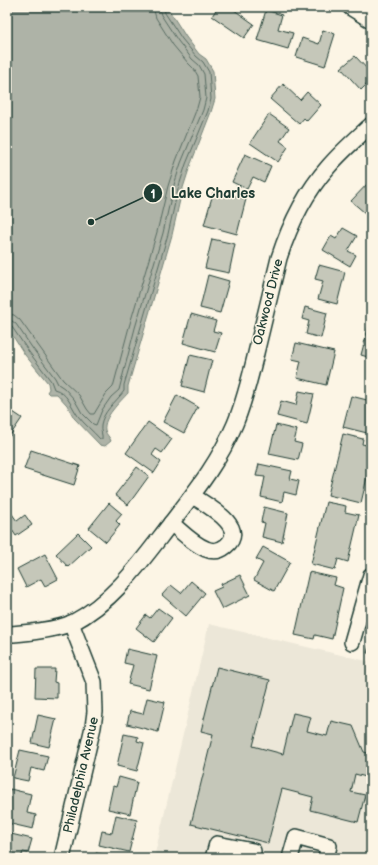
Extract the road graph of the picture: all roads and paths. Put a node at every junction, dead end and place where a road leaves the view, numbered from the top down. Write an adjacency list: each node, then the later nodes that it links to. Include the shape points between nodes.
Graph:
1 (350, 7): 2 (street)
2 (371, 20)
3 (371, 125): 4 (street, Oakwood Drive, via 328,166 296,215 279,258 243,404 215,464)
4 (193, 496): 5 (street, Oakwood Drive); 5 (street, via 227,520 232,527 230,544 222,550 206,549)
5 (171, 523): 7 (street, Oakwood Drive, via 116,590 98,606)
6 (371, 575): 9 (street)
7 (71, 623): 8 (street, Oakwood Drive, via 22,634); 10 (street, Philadelphia Avenue, via 94,682 95,712)
8 (7, 634)
9 (352, 642)
10 (62, 858)
11 (213, 858): 12 (street, via 217,844 253,851)
12 (251, 858)
13 (290, 858): 14 (street, via 296,837 329,846)
14 (326, 858)

